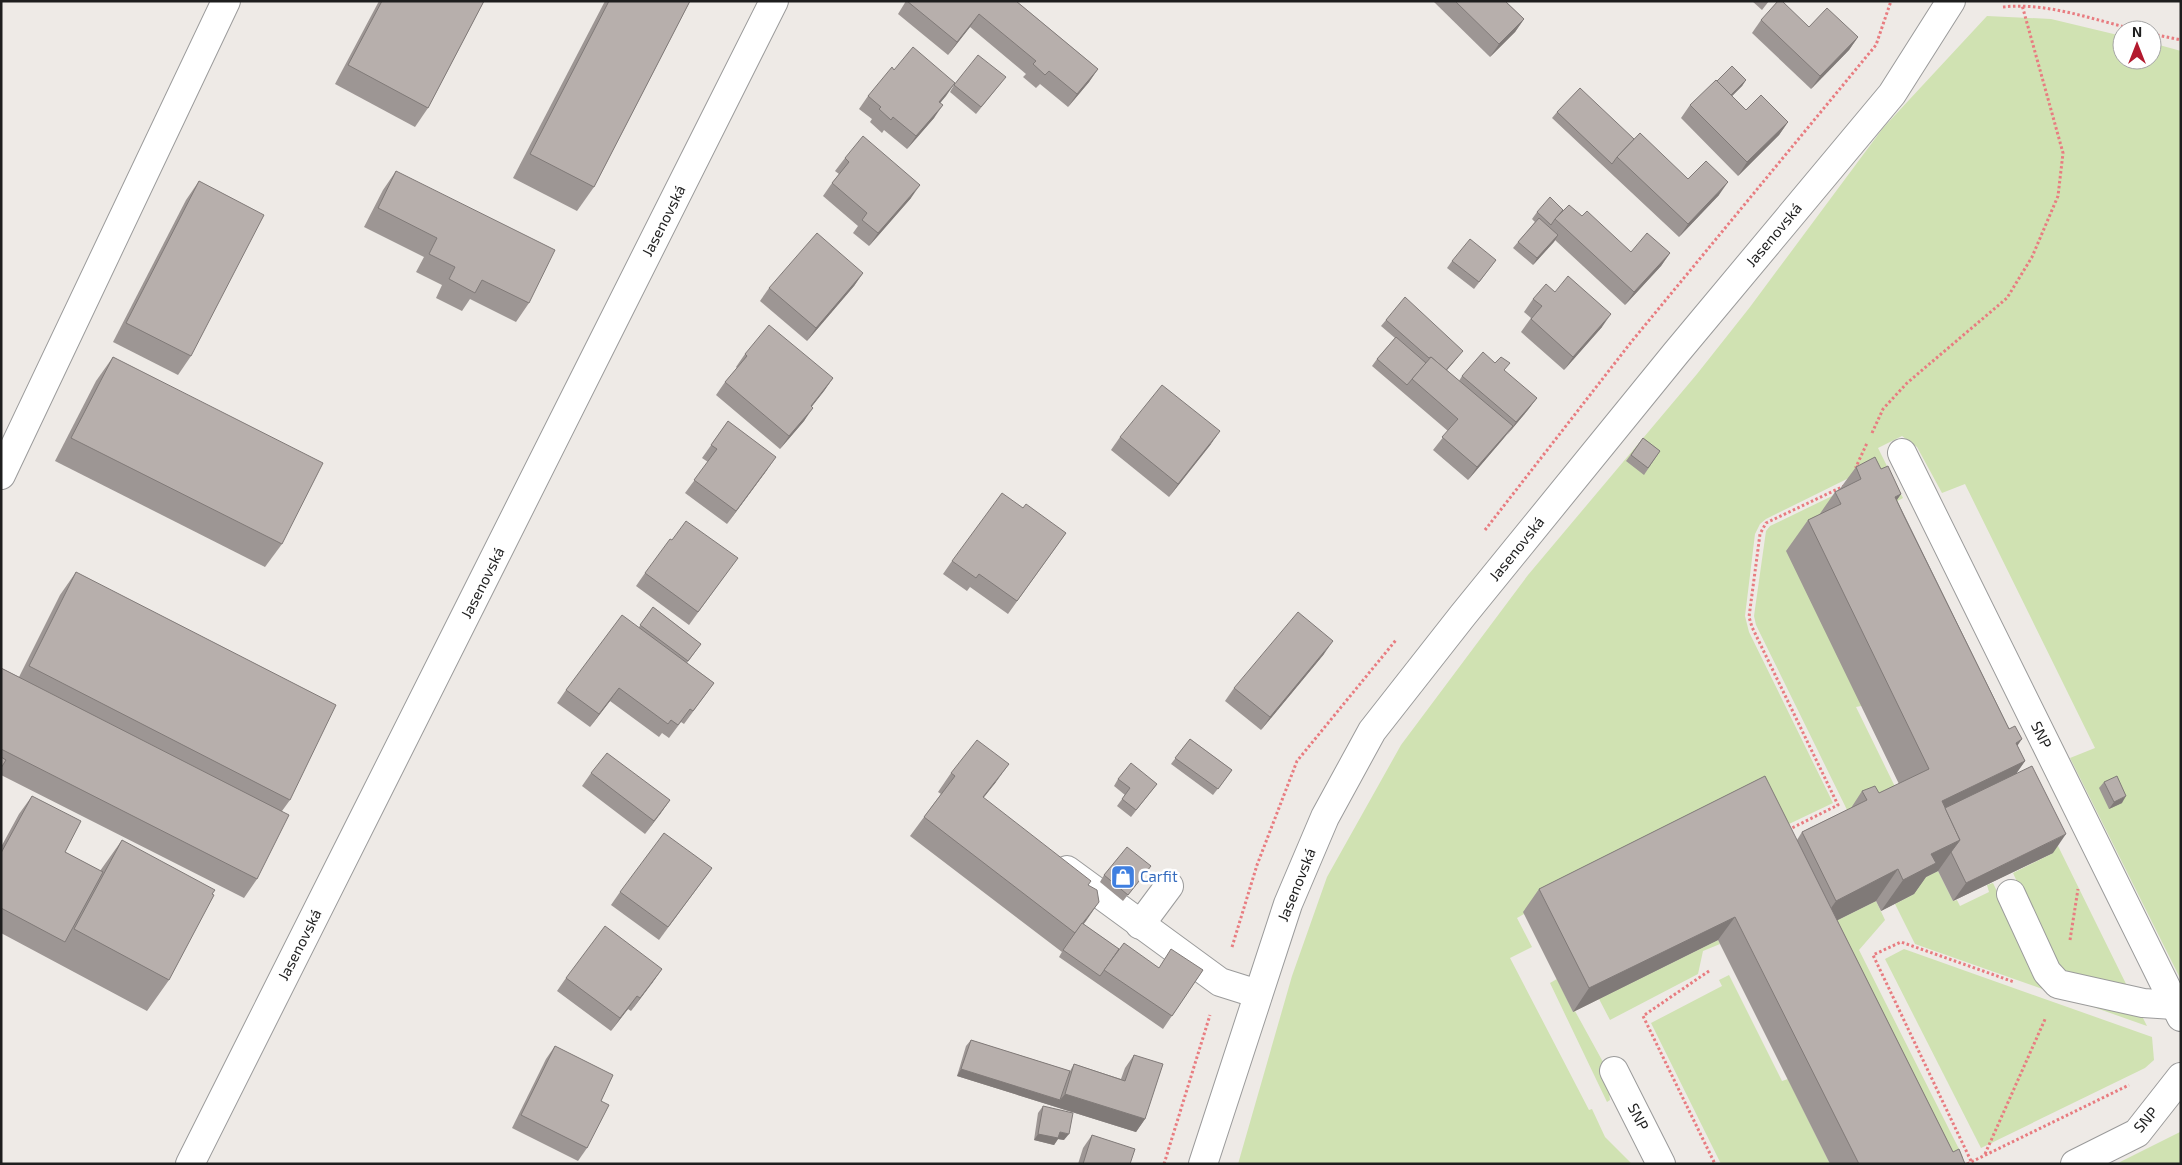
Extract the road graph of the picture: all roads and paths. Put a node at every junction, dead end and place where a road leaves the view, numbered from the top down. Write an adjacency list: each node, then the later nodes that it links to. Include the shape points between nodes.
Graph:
1 (226, 1): 14 (street)
2 (774, 1): 32 (street, Jasenovská)
3 (1951, 1): 25 (street, Jasenovská, via 1892,94 1676,353 1372,731 1318,834 1288,904)
4 (2022, 5): 5 (path); 6 (path); 9 (path, via 2063,153 2058,196 2032,257 2007,298 1907,383 1883,409)
5 (2003, 6)
6 (2112, 24)
7 (2162, 36): 8 (path)
8 (2181, 40)
9 (1872, 434)
10 (1868, 442): 12 (path)
11 (1902, 453): 12 (path); 26 (street, SNP)
12 (1856, 467): 13 (path)
13 (1859, 473)
14 (1, 475)
15 (1846, 486): 16 (path, via 1766,523 1760,534 1749,617 1838,804)
16 (1785, 831)
17 (1049, 857): 21 (street)
18 (2079, 884): 24 (path, via 2067,965)
19 (1169, 886): 21 (street)
20 (2011, 894): 24 (street, via 2047,972)
21 (1140, 925): 25 (street, via 1220,982)
22 (1709, 971): 35 (path, via 1644,1016)
23 (2018, 984): 31 (path, via 1901,942 1873,955)
24 (2058, 984): 26 (street); 30 (path)
25 (1258, 994): 33 (street, Jasenovská)
26 (2178, 1011)
27 (1614, 1071): 34 (street, SNP)
28 (2181, 1078): 36 (street, SNP, via 2137,1133)
29 (2135, 1082): 30 (path)
30 (1985, 1154): 31 (path)
31 (1969, 1162)
32 (190, 1164)
33 (1203, 1164)
34 (1661, 1164)
35 (1715, 1164)
36 (2075, 1164)

